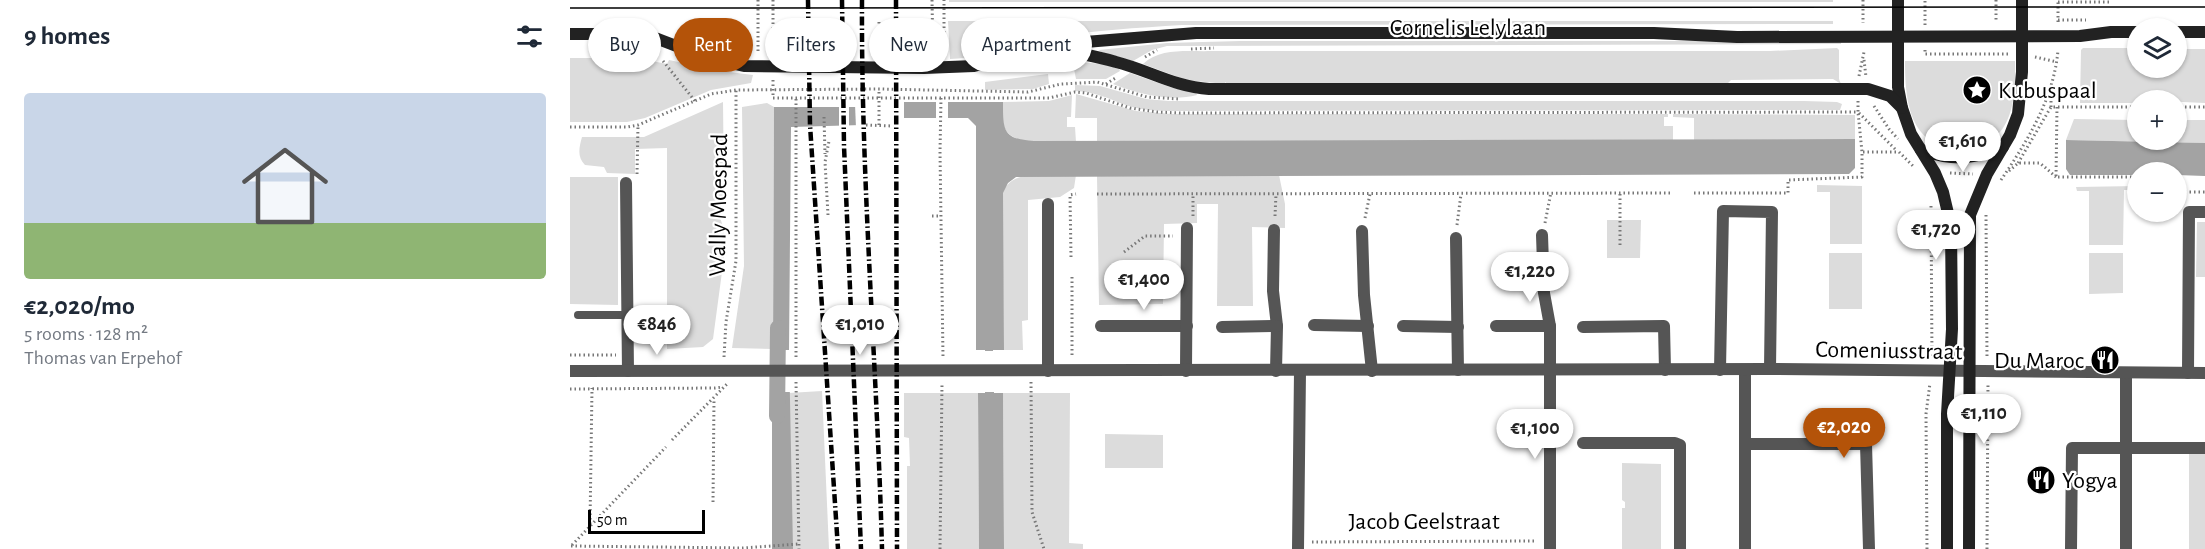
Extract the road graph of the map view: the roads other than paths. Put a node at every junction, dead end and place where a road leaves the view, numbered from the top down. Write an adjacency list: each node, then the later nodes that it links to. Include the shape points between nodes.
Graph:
1 (1898, 0): 10 (main road, via 1898,87)
2 (2022, 0): 11 (main road, via 2021,95 2016,122)
3 (2127, 32): 7 (main road, Cornelis Lelylaan, via 2080,36 1737,37 1653,33 1196,33)
4 (2187, 32): 5 (main road)
5 (2205, 32)
6 (570, 34): 9 (main road, Cornelis Lelylaan, via 631,34 744,66)
7 (1092, 41)
8 (1092, 58): 10 (main road, via 1191,88 1857,89 1890,96)
9 (961, 67)
10 (1902, 108): 12 (main road)
11 (2003, 147): 12 (main road, via 1984,155 1959,158); 48 (main road, via 1970,214)
12 (1921, 150): 47 (main road, via 1943,192 1951,226)
13 (626, 183): 22 (street)
14 (1048, 204): 43 (street)
15 (2205, 212): 50 (street, via 2189,212)
16 (1274, 230): 31 (street)
17 (1362, 231): 26 (street)
18 (1187, 232): 25 (street)
19 (1542, 235): 29 (street, via 1544,293)
20 (1456, 237): 32 (street)
21 (578, 315): 22 (lane)
22 (628, 315): 42 (street)
23 (1314, 325): 26 (street)
24 (1101, 326): 25 (street)
25 (1187, 326): 44 (street)
26 (1368, 326): 36 (street)
27 (1403, 326): 32 (street)
28 (1496, 326): 29 (street)
29 (1550, 326): 38 (street)
30 (1222, 327): 31 (street)
31 (1277, 327): 45 (street)
32 (1458, 327): 37 (street)
33 (1583, 327): 39 (street, via 1664,326)
34 (1745, 369): 35 (street, Comeniusstraat); 40 (street, Comeniusstraat); 53 (street)
35 (1770, 369): 40 (street, via 1772,212 1723,211); 47 (street, Comeniusstraat)
36 (1372, 370): 37 (street, Comeniusstraat); 46 (street, Comeniusstraat)
37 (1458, 370): 38 (street, Comeniusstraat)
38 (1550, 370): 39 (street, Comeniusstraat); 57 (street)
39 (1665, 370): 40 (street, Comeniusstraat)
40 (1720, 370)
41 (570, 371): 42 (street, Comeniusstraat)
42 (628, 371): 43 (street, Comeniusstraat)
43 (1048, 371): 44 (street, Comeniusstraat)
44 (1186, 371): 45 (street, Comeniusstraat)
45 (1276, 371): 46 (street, Comeniusstraat)
46 (1300, 371): 56 (street)
47 (1949, 371): 48 (street, Comeniusstraat); 61 (main road)
48 (1969, 372): 49 (street, Comeniusstraat); 62 (main road)
49 (2126, 373): 50 (street, Comeniusstraat); 54 (street)
50 (2188, 373): 51 (street, Comeniusstraat)
51 (2205, 373)
52 (1583, 443): 58 (street, via 1680,445)
53 (1745, 444): 59 (street); 60 (street, via 1866,444)
54 (2126, 447): 55 (street); 63 (street, via 2072,448); 64 (street)
55 (2205, 447)
56 (1298, 545)
57 (1550, 545)
58 (1680, 549)
59 (1745, 549)
60 (1869, 549)
61 (1947, 549)
62 (1969, 549)
63 (2071, 549)
64 (2127, 549)

